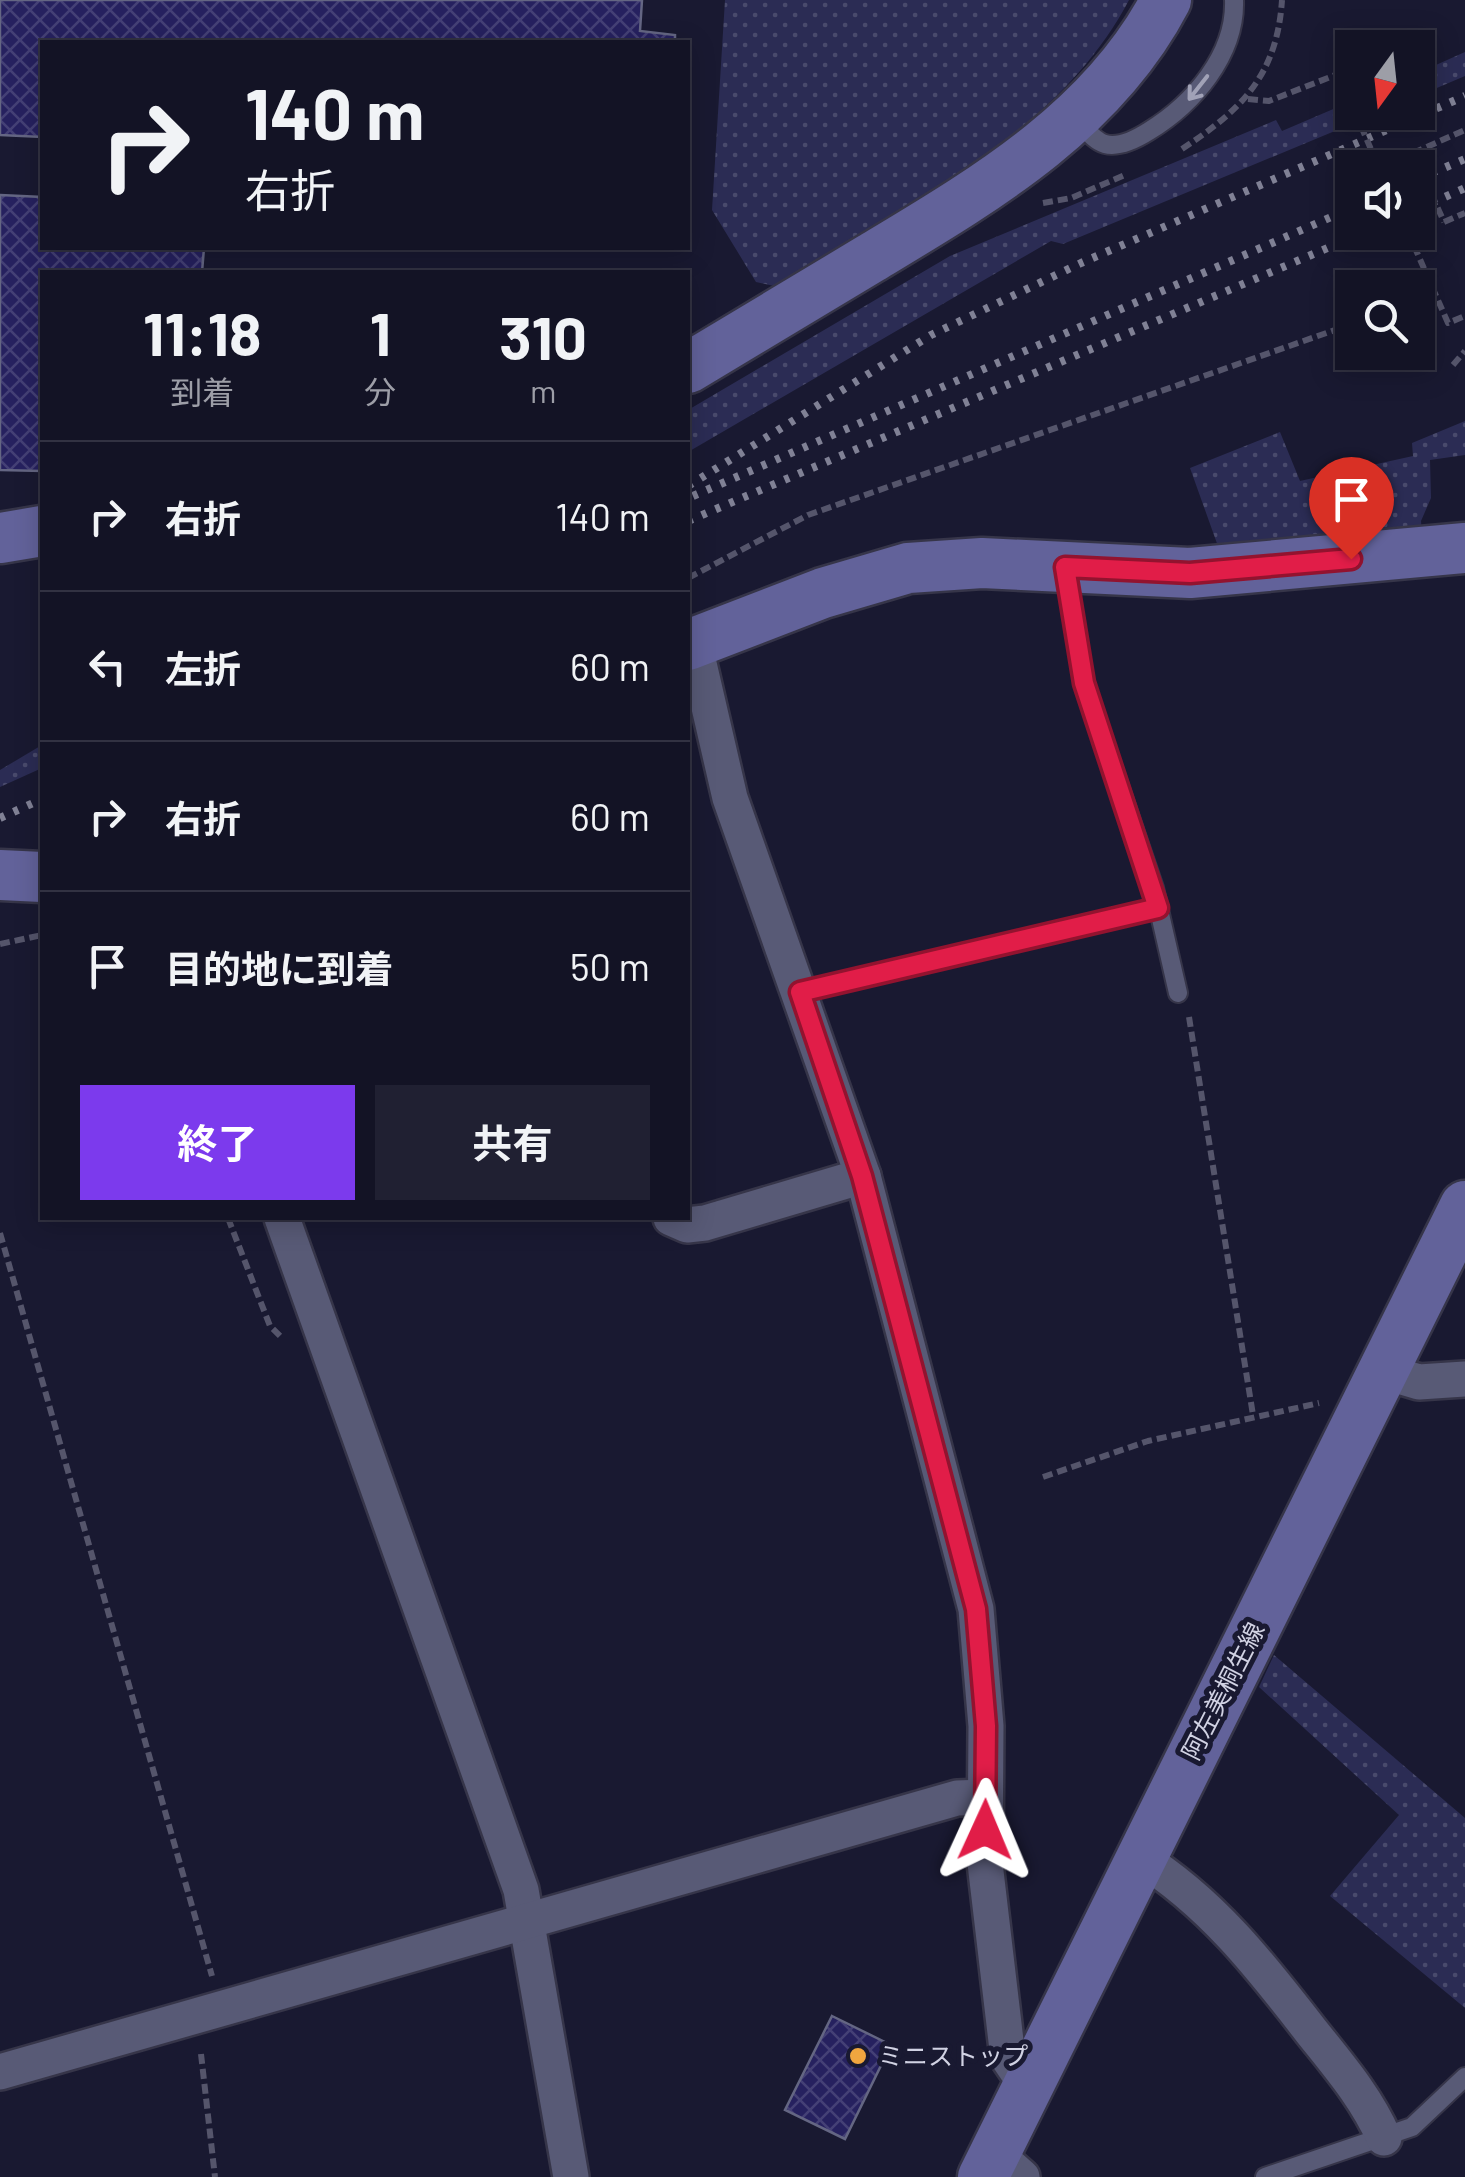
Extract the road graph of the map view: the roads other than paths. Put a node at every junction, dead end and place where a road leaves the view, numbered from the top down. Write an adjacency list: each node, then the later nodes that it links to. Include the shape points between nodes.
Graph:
1 (1166, 0): 3 (street, via 1130,57)
2 (1234, 0): 3 (lane, one-way to 3, via 1221,53 1173,116 1112,145)
3 (1075, 117): 4 (street, via 1013,170)
4 (690, 367)
5 (40, 531): 6 (street)
6 (0, 538)
7 (1465, 548): 8 (street, via 1190,573)
8 (1065, 567): 9 (street, via 908,568); 12 (lane, via 1084,683)
9 (690, 643): 13 (street, via 730,798)
10 (0, 875): 11 (street)
11 (40, 877)
12 (1158, 908): 13 (lane); 14 (lane)
13 (800, 992): 15 (street)
14 (1178, 993)
15 (862, 1176): 18 (street, via 704,1223); 21 (street, via 976,1609)
16 (1465, 1206): 20 (street, 阿左美桐生線)
17 (283, 1220): 23 (street)
18 (675, 1220)
19 (1465, 1379): 20 (street)
20 (1372, 1392): 22 (street, 阿左美桐生線)
21 (985, 1798): 23 (street, via 957,1798); 26 (street, via 985,1863 1003,2030 1011,2066)
22 (1140, 1857): 26 (street, 阿左美桐生線); 27 (street, via 1242,1942 1368,2104)
23 (527, 1920): 24 (street); 29 (street)
24 (0, 2072)
25 (1465, 2077): 27 (lane, via 1412,2127)
26 (1028, 2086): 28 (street, 阿左美桐生線)
27 (1384, 2138): 30 (lane)
28 (1000, 2169)
29 (571, 2177)
30 (1265, 2177)

